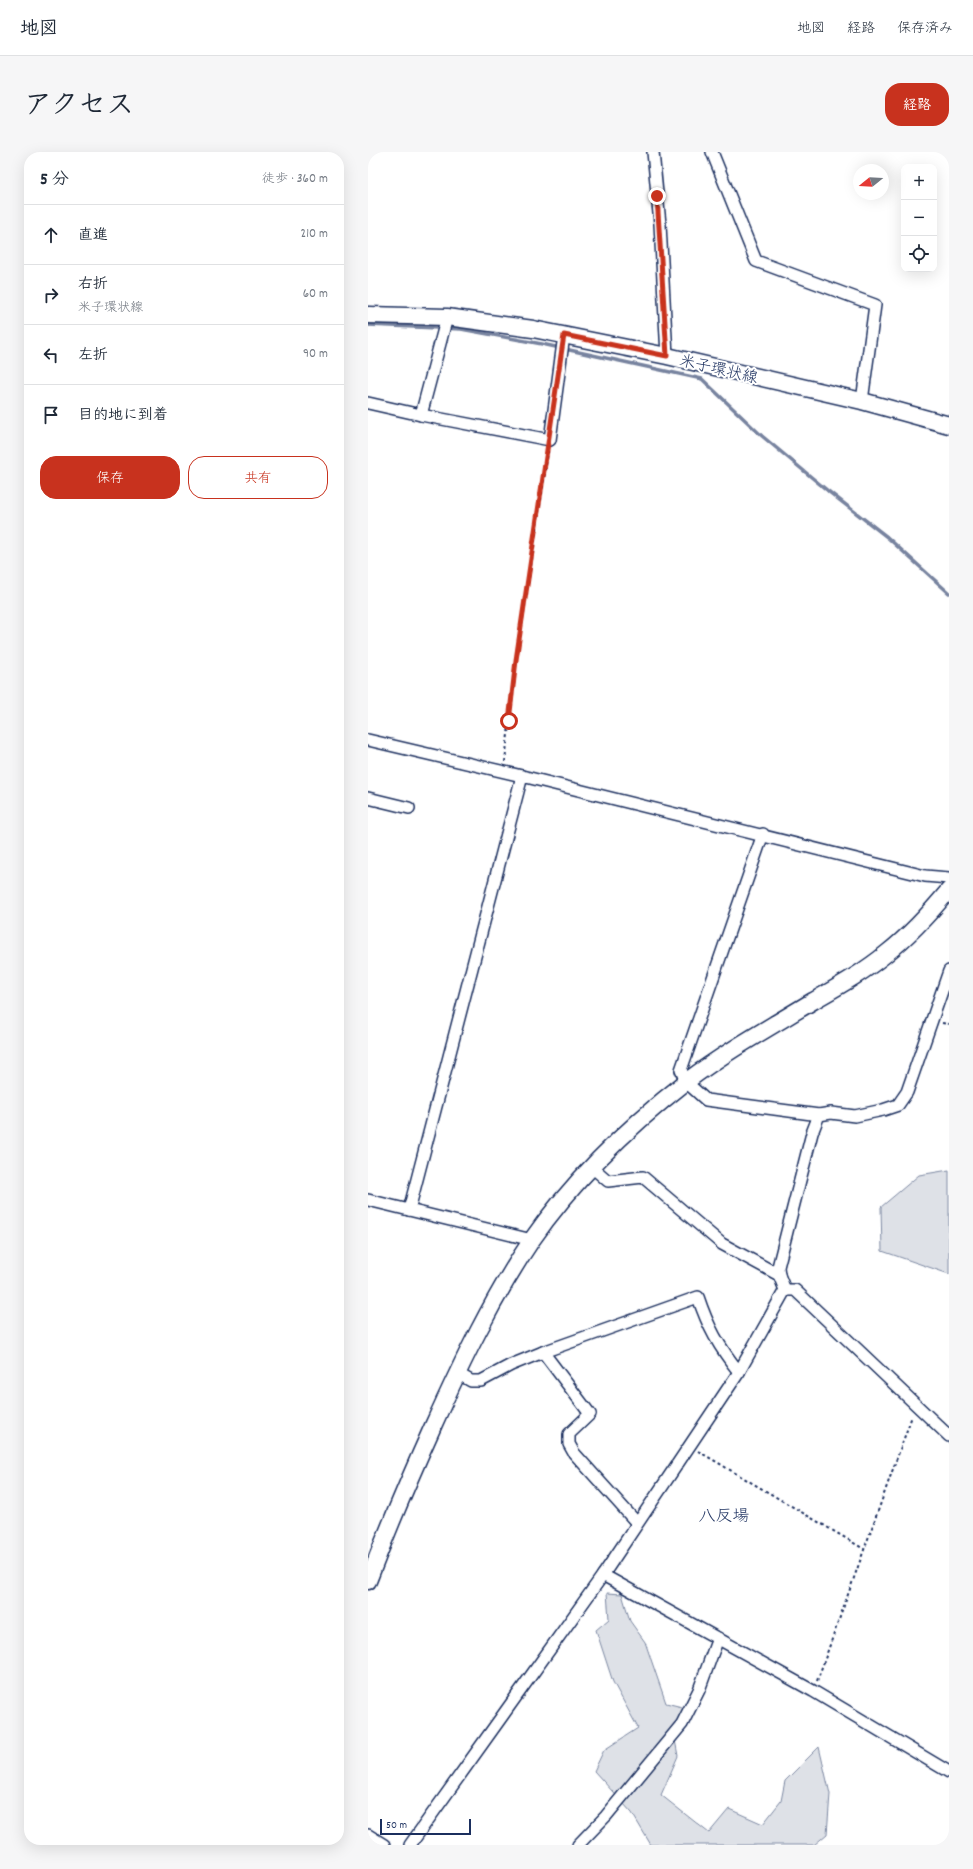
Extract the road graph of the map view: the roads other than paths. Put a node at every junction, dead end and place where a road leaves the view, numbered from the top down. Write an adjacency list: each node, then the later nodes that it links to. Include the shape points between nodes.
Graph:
1 (653, 152): 6 (street, via 660,224)
2 (712, 152): 7 (street, via 756,261 875,305)
3 (368, 315): 4 (street, 米子環状線)
4 (447, 317): 5 (street, 米子環状線); 9 (street)
5 (564, 335): 6 (street, 米子環状線); 9 (street, via 550,440)
6 (667, 356): 7 (street, 米子環状線)
7 (862, 401): 10 (street, 米子環状線)
8 (368, 403): 9 (street)
9 (421, 415)
10 (949, 425)
11 (368, 740): 12 (street)
12 (522, 776): 15 (street); 23 (street)
13 (368, 798): 14 (street)
14 (409, 808)
15 (763, 834): 16 (street, via 925,876); 19 (street, via 681,1070)
16 (949, 878)
17 (949, 890): 19 (street, via 924,920 888,953 850,980 720,1057)
18 (949, 970): 20 (street, via 907,1092 898,1104 855,1116 831,1113)
19 (686, 1082): 20 (street, via 706,1100); 21 (street, via 638,1121)
20 (819, 1115): 25 (street, via 812,1133 778,1267)
21 (592, 1167): 24 (street); 25 (street, via 608,1181 643,1177 722,1244)
22 (368, 1200): 23 (street)
23 (409, 1210): 24 (street)
24 (532, 1240): 29 (street, via 494,1301)
25 (779, 1275): 26 (street)
26 (785, 1290): 28 (street); 30 (street, via 795,1290)
27 (544, 1352): 28 (street, via 698,1297 707,1324); 29 (street, via 481,1381 472,1381); 31 (street, via 590,1414 570,1434 569,1444 574,1453)
28 (739, 1372): 31 (street)
29 (457, 1373): 33 (street, via 392,1519)
30 (949, 1436)
31 (637, 1523): 32 (street)
32 (603, 1575): 34 (street); 38 (street)
33 (368, 1581)
34 (718, 1638): 35 (street); 39 (street, via 699,1690 682,1724 606,1816)
35 (949, 1772)
36 (368, 1835): 37 (street)
37 (384, 1845)
38 (410, 1845)
39 (578, 1845)

